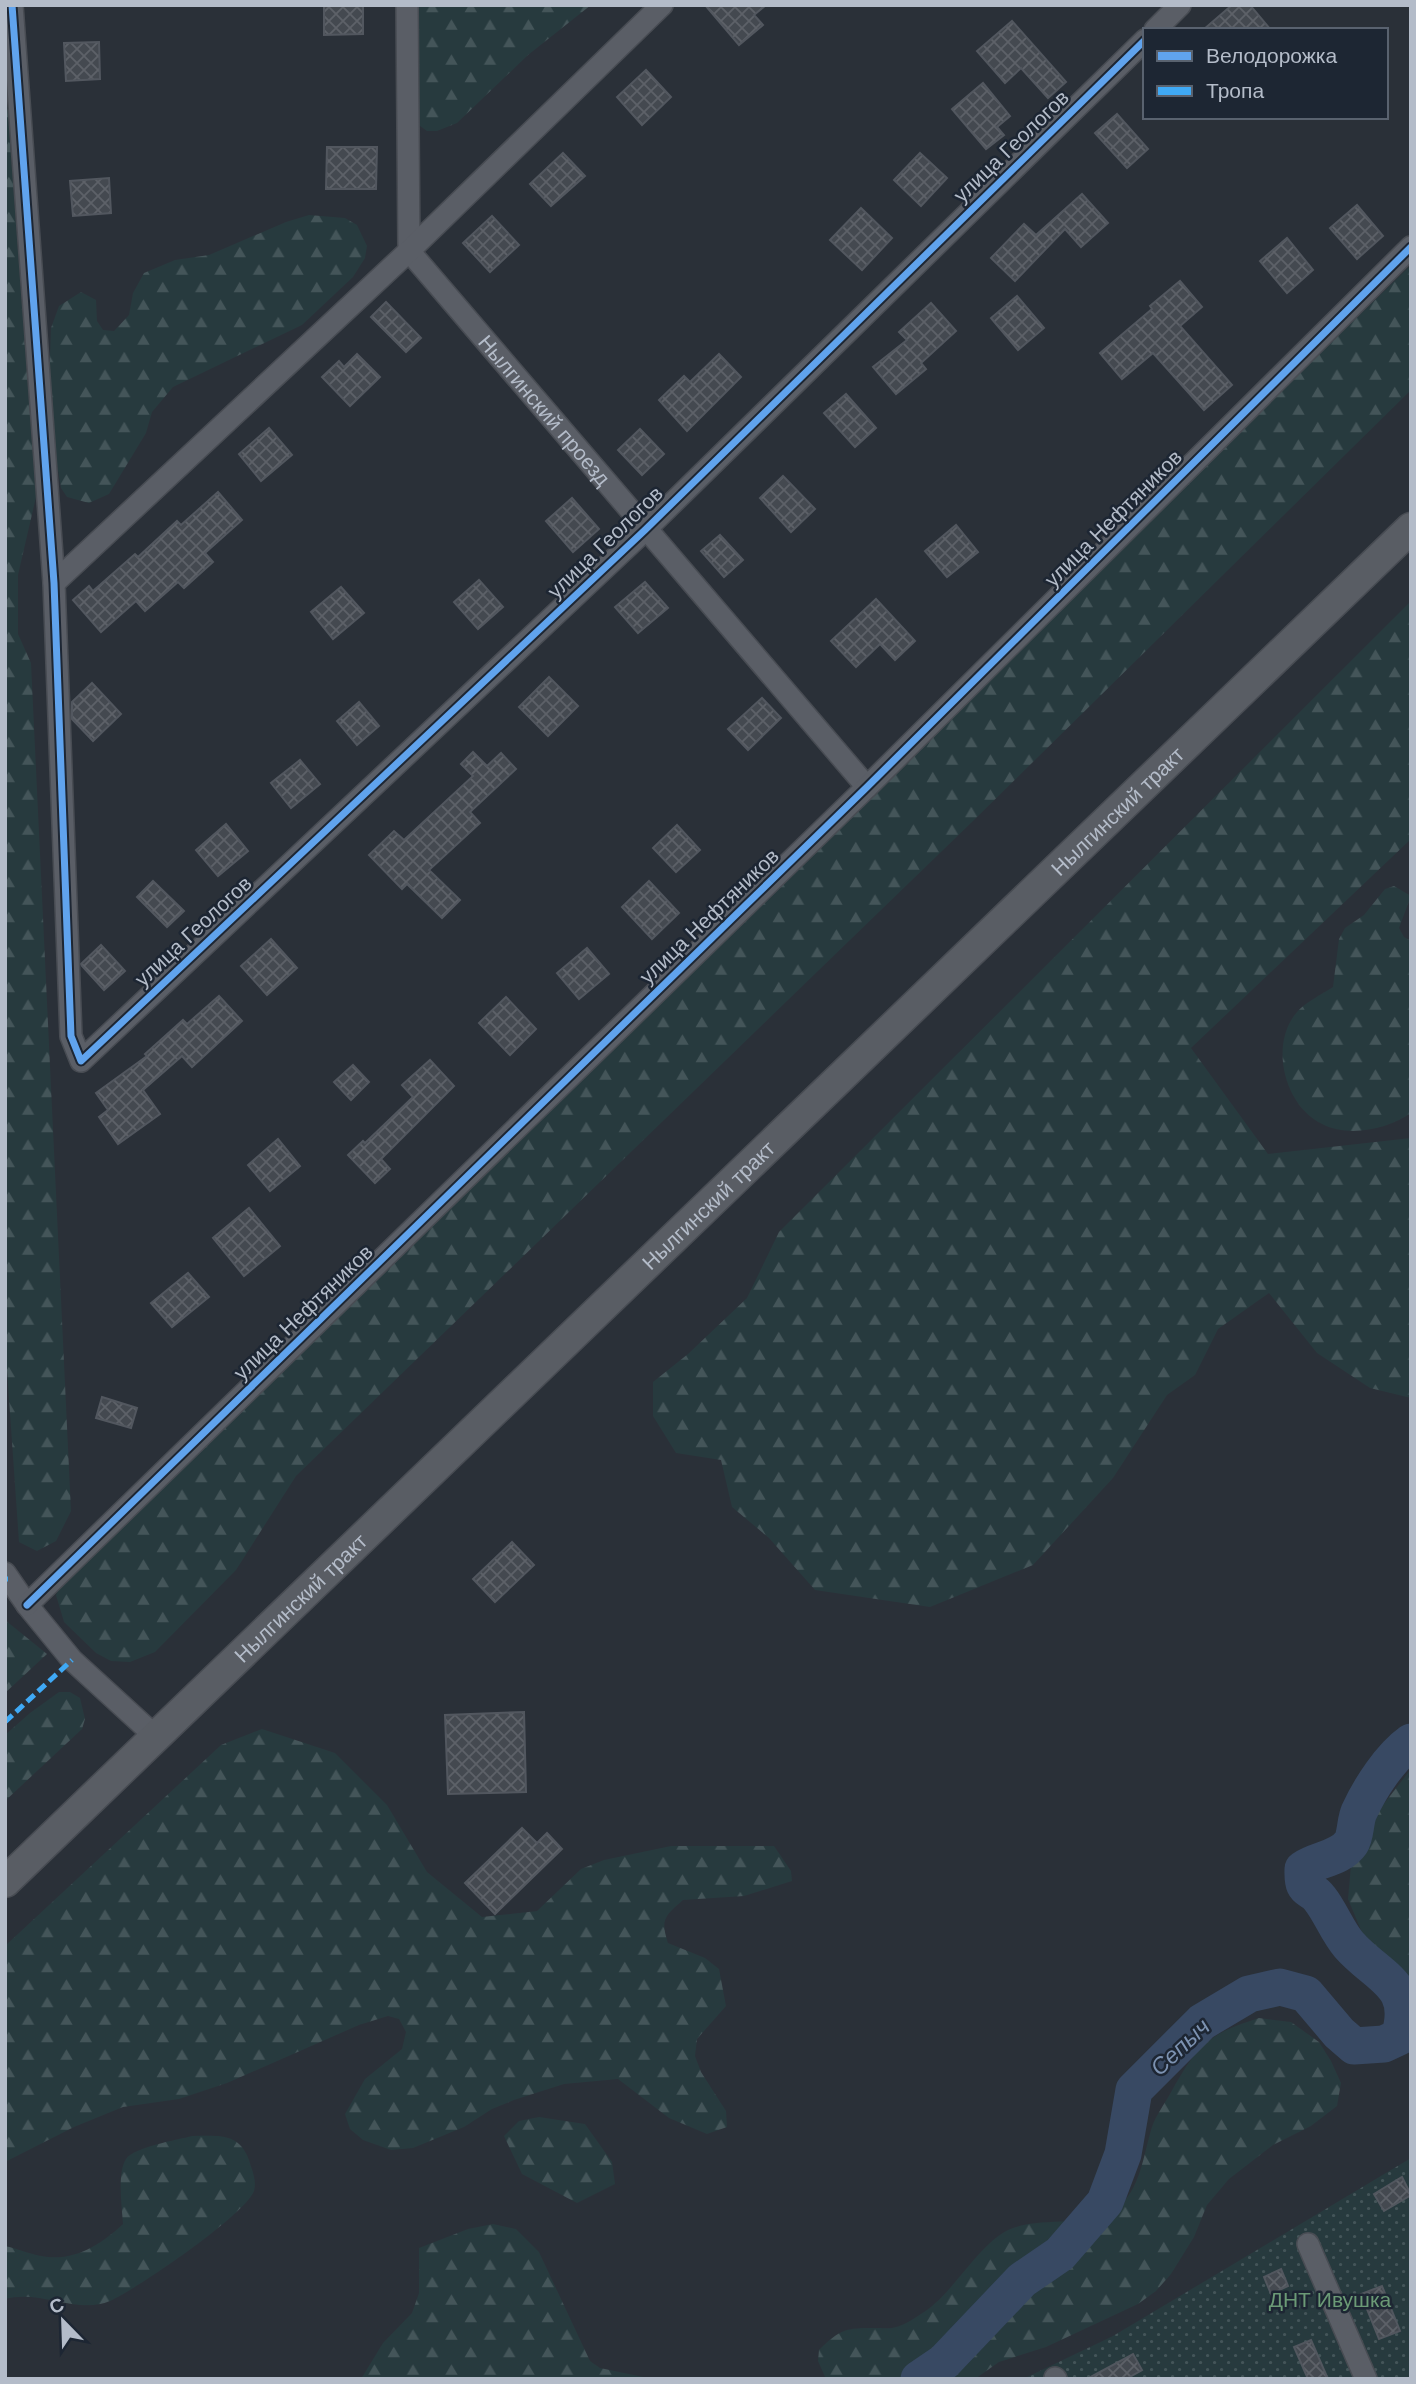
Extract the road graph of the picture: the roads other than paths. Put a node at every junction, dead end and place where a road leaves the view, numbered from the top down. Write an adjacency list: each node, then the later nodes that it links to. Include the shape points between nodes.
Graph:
1 (12, 5): 11 (street)
2 (407, 5): 8 (street)
3 (662, 5): 8 (street)
4 (1180, 5): 5 (street)
5 (1157, 28)
6 (1143, 42): 10 (street, улица Геологов)
7 (1411, 247): 12 (street, улица Нефтяников)
8 (409, 251): 10 (street, Нылгинский проезд); 11 (street)
9 (1411, 528): 15 (main road, Нылгинский тракт)
10 (645, 530): 11 (street, улица Геологов, via 81,1061 71,1036); 12 (street, Нылгинский проезд)
11 (54, 583)
12 (867, 787): 14 (street, улица Нефтяников)
13 (5, 1573): 14 (street)
14 (27, 1605): 15 (street, via 72,1660)
15 (155, 1736): 16 (main road, Нылгинский тракт)
16 (5, 1882)
17 (1308, 2244): 18 (street)
18 (1366, 2379)

